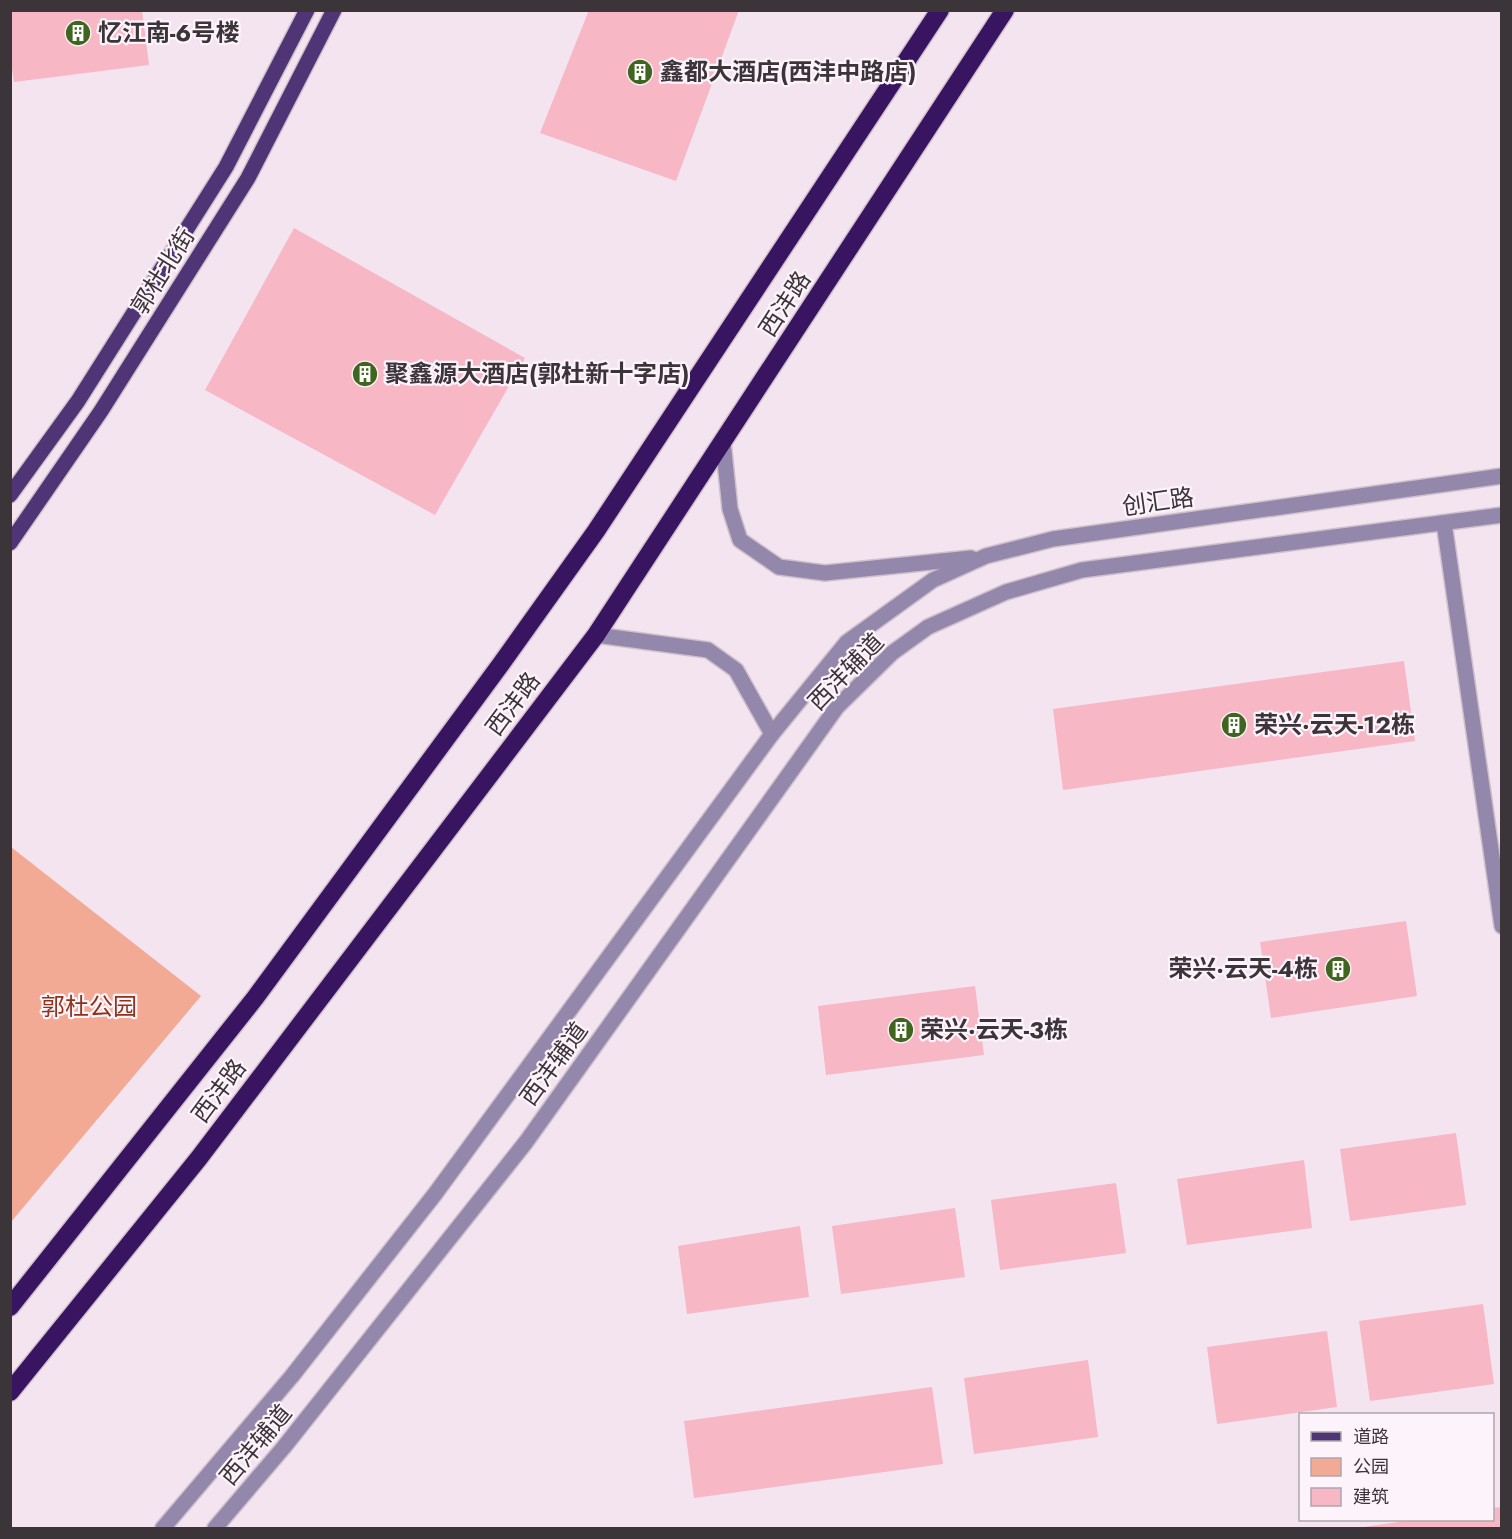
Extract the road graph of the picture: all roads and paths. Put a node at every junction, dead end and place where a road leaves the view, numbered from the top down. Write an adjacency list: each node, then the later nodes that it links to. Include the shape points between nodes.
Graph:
1 (307, 10): 7 (main road, 郭杜北街, via 225,167 78,400)
2 (334, 10): 10 (main road, 郭杜北街, via 248,178 101,411)
3 (940, 10): 16 (highway, 西沣路, via 596,531 501,664 255,998)
4 (1005, 10): 5 (highway, 西沣路)
5 (723, 442): 11 (street, via 730,509 740,540 779,567 825,573); 12 (highway, 西沣路)
6 (1502, 476): 11 (street, 创汇路, via 1053,539)
7 (10, 495)
8 (1502, 514): 9 (street)
9 (1444, 523): 15 (street); 19 (street, 西沣辅道, via 1082,570 1006,592 928,627 891,653 837,707 526,1142)
10 (10, 543)
11 (986, 556): 13 (street, 创汇路, via 933,580)
12 (596, 634): 14 (street, via 708,650 736,670); 17 (highway, 西沣路, via 199,1158)
13 (847, 642): 14 (street, 西沣辅道)
14 (772, 734): 18 (street, 西沣辅道, via 435,1194 292,1376)
15 (1502, 926)
16 (10, 1307)
17 (10, 1392)
18 (163, 1528)
19 (215, 1528)

